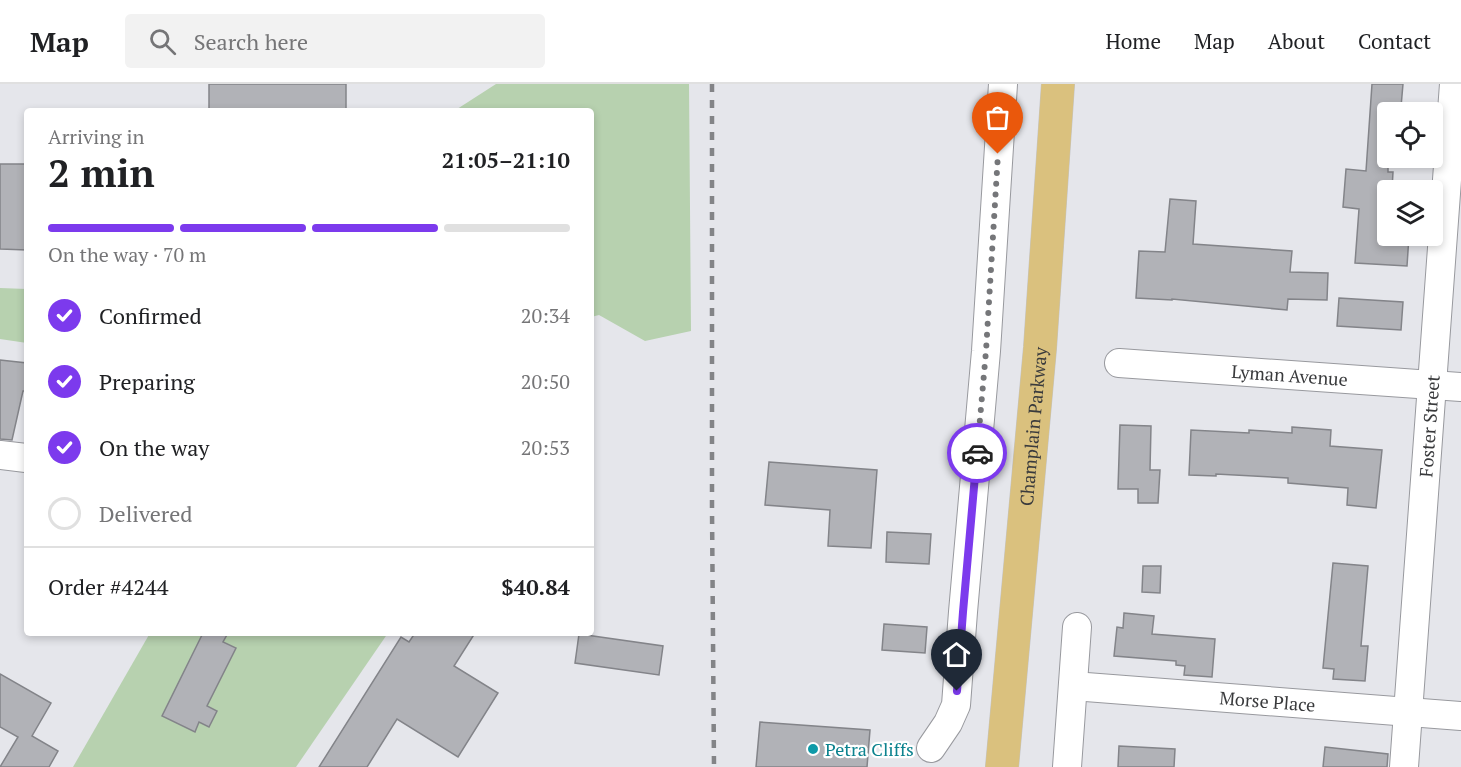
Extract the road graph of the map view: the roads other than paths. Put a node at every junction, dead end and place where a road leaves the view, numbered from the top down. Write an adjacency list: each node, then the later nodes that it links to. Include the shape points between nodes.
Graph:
1 (1003, 84): 11 (street, via 956,705)
2 (1058, 84): 12 (main road, Champlain Parkway, via 1040,348)
3 (1454, 84): 5 (street, Foster Street)
4 (1119, 363): 5 (street, Lyman Avenue)
5 (1432, 385): 6 (street, Lyman Avenue); 9 (street, Foster Street)
6 (1461, 387)
7 (1077, 627): 8 (street)
8 (1073, 686): 9 (street, Morse Place); 13 (street)
9 (1408, 712): 10 (street, Morse Place); 14 (street, Foster Street)
10 (1461, 716)
11 (931, 748)
12 (1002, 767)
13 (1067, 767)
14 (1404, 767)

